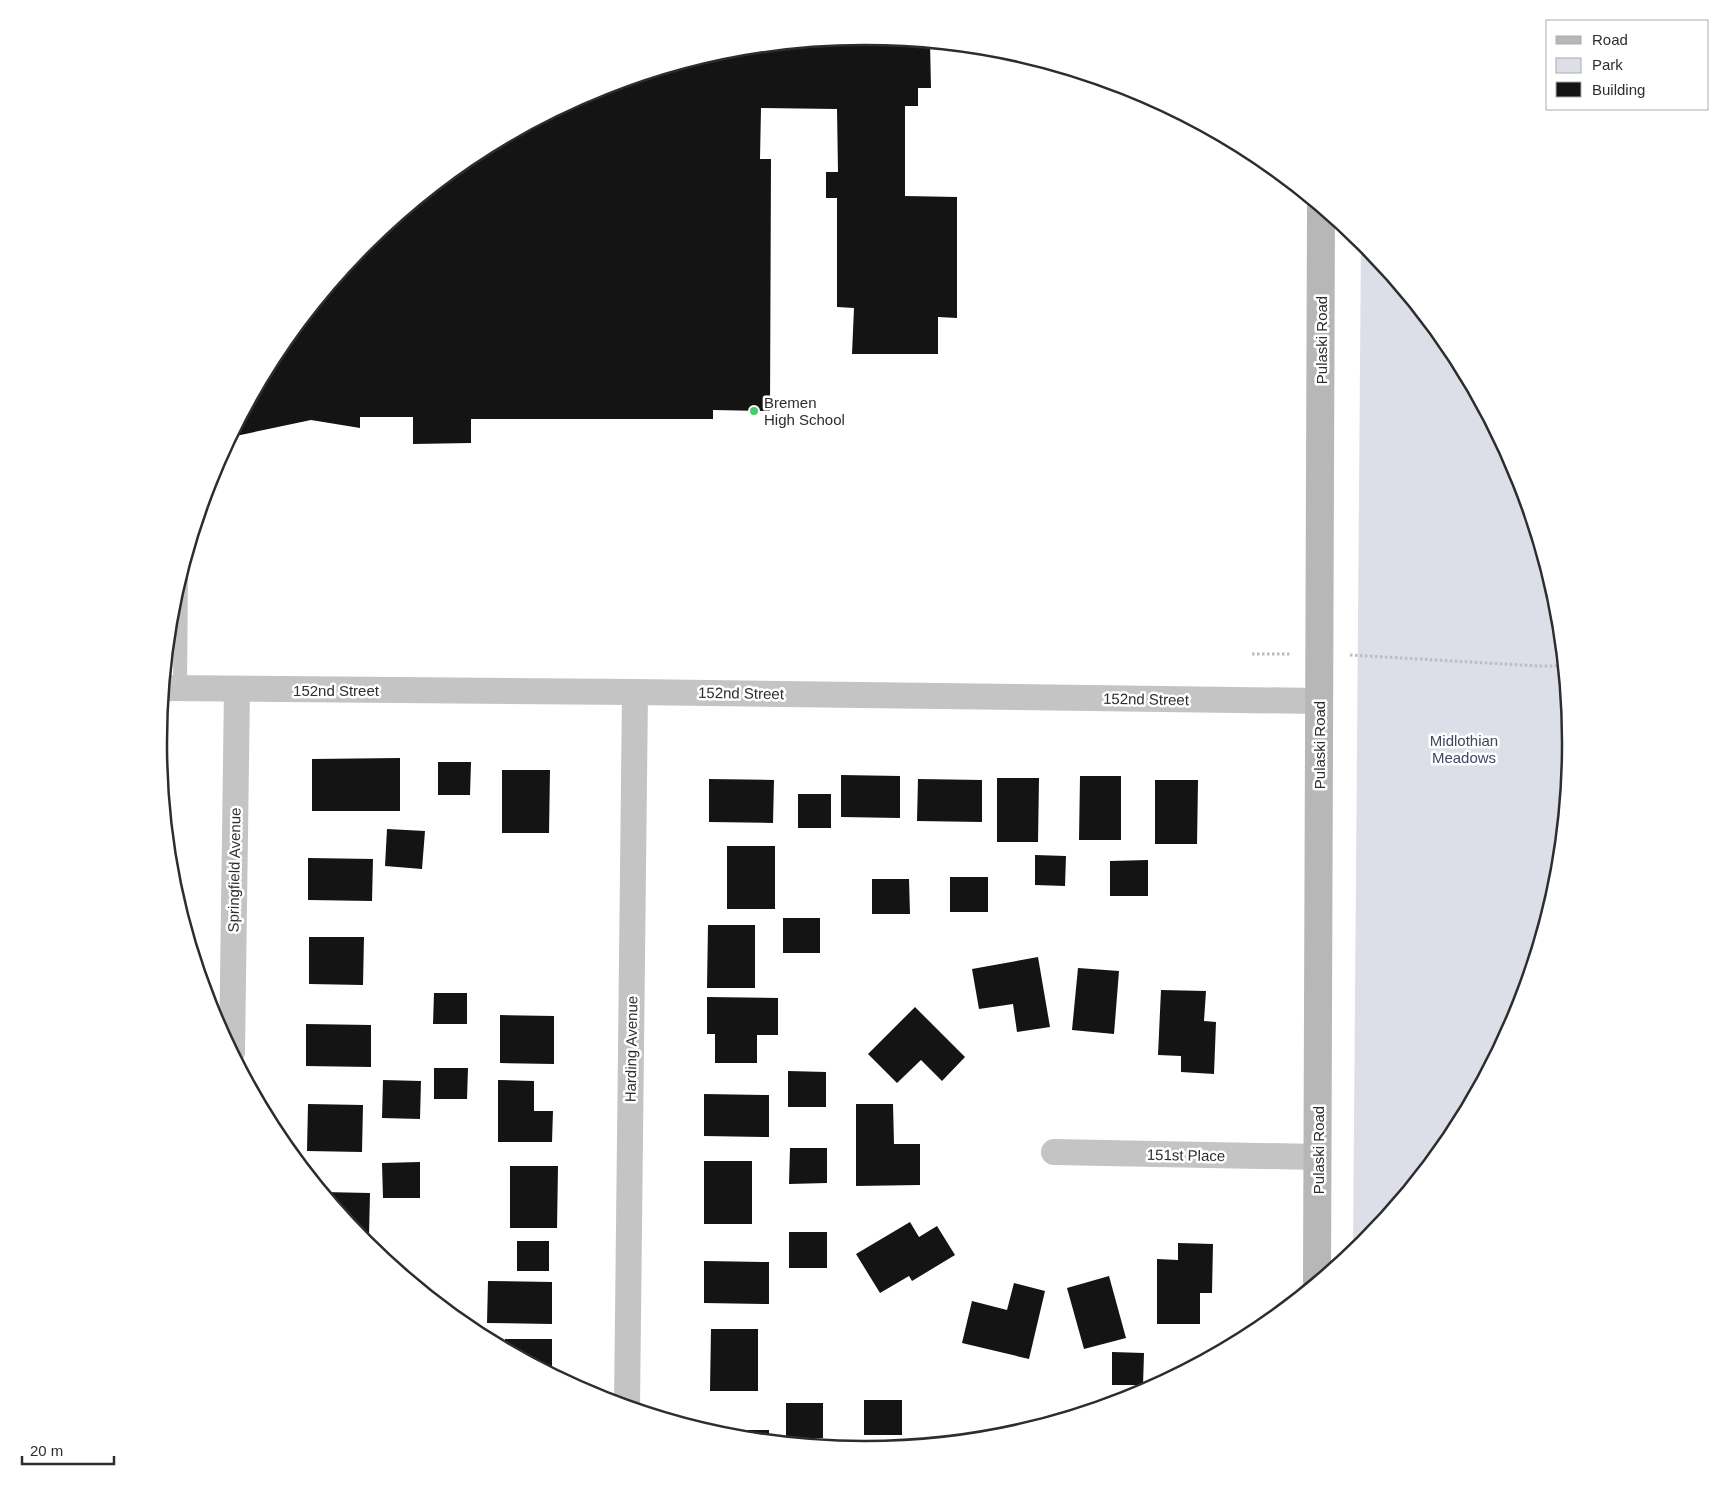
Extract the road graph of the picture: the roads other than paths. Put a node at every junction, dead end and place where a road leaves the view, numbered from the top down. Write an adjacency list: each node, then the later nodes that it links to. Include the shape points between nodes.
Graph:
1 (1321, 215): 6 (main road, Pulaski Road)
2 (177, 623): 3 (lane)
3 (172, 689): 4 (street, 152nd Street)
4 (237, 689): 5 (street, 152nd Street); 7 (street, Springfield Avenue)
5 (635, 692): 6 (street, 152nd Street); 11 (street, Harding Avenue)
6 (1319, 701): 9 (main road, Pulaski Road)
7 (232, 1038)
8 (1054, 1152): 9 (street, 151st Place)
9 (1318, 1157): 10 (main road, Pulaski Road)
10 (1317, 1274)
11 (627, 1399)

